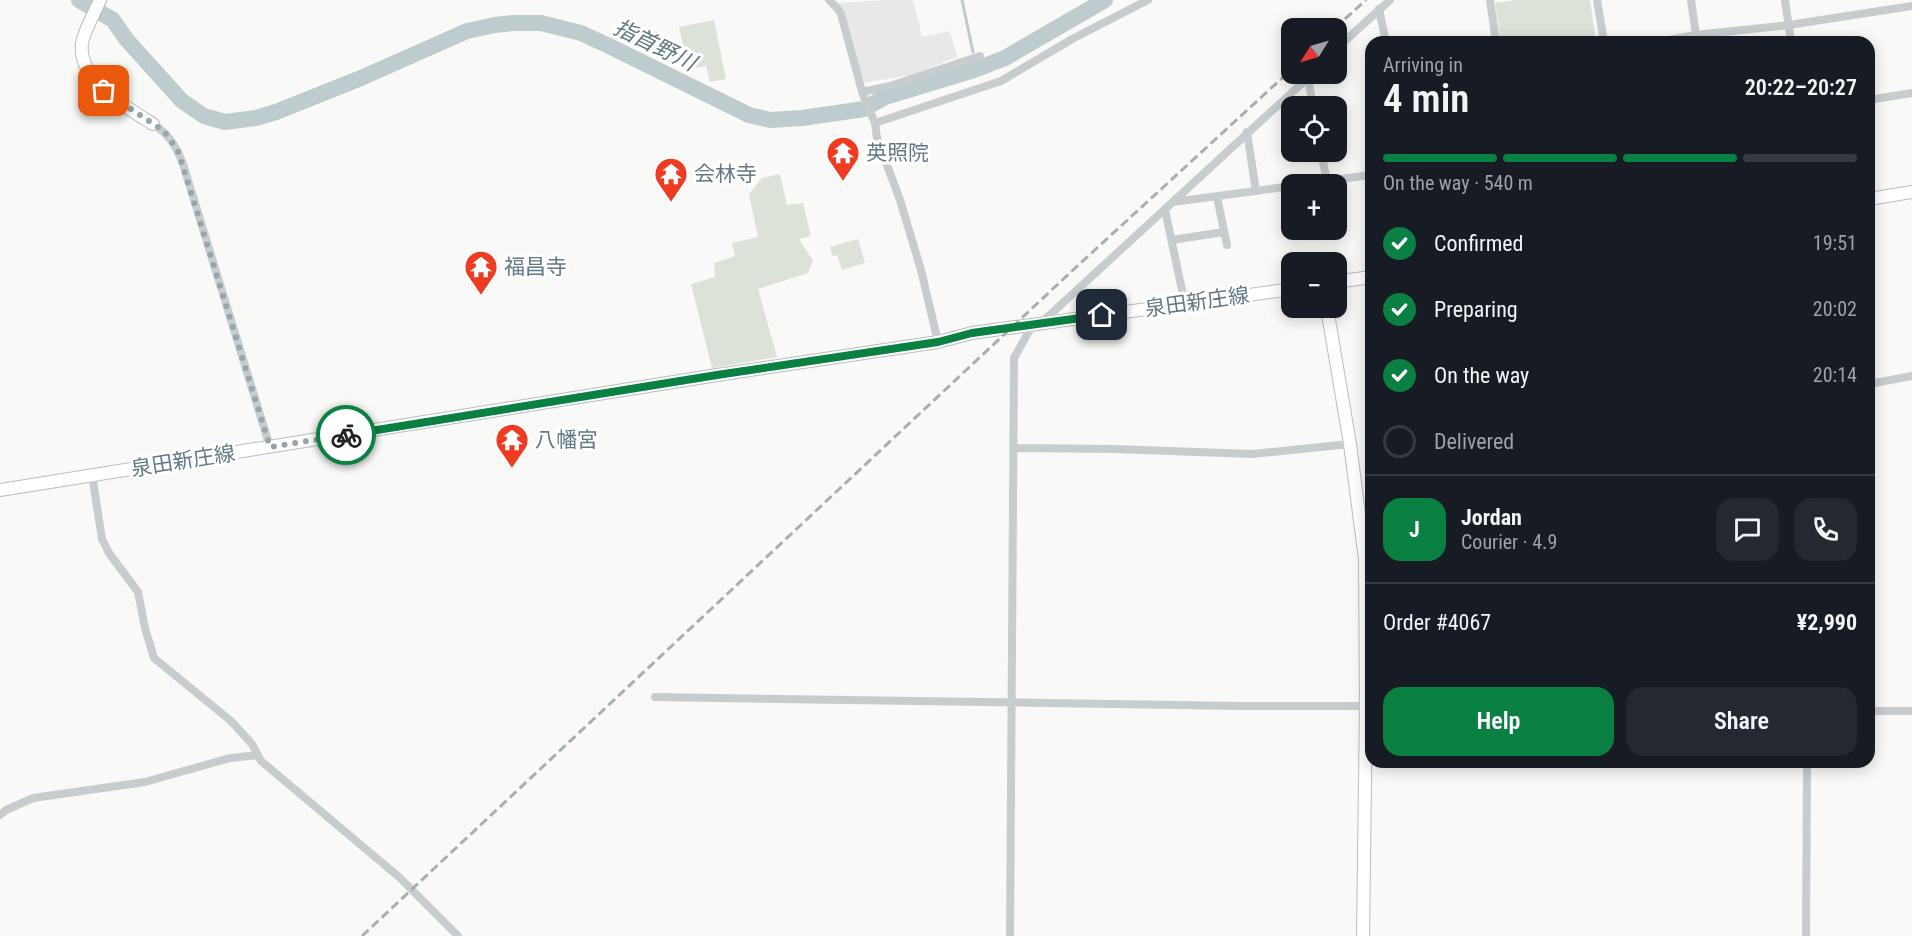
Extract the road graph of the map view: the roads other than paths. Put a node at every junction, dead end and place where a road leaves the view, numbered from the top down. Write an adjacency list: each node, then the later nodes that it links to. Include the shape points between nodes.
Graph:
1 (100, 0): 25 (main road, via 82,43 83,58 104,91)
2 (829, 0): 22 (street, via 841,14)
3 (1148, 0): 24 (street, via 1001,81)
4 (1390, 0): 10 (street)
5 (1490, 0): 14 (street)
6 (1597, 0): 15 (street)
7 (1691, 0): 12 (street)
8 (1785, 0): 11 (street)
9 (1912, 6): 11 (street)
10 (1379, 9): 13 (street); 18 (street)
11 (1789, 25): 12 (street); 17 (street)
12 (1696, 35): 16 (street)
13 (1385, 36)
14 (1495, 36)
15 (1603, 36)
16 (1690, 36)
17 (1790, 36)
18 (1347, 39)
19 (980, 56): 22 (street)
20 (1301, 84): 26 (street)
21 (1912, 93): 23 (street)
22 (862, 94): 24 (street)
23 (1875, 99)
24 (875, 123): 45 (street, via 909,230)
25 (153, 124): 49 (street, via 172,141 183,164)
26 (1247, 132): 30 (street); 34 (street)
27 (1365, 176): 28 (street)
28 (1347, 178)
29 (1281, 188): 30 (street)
30 (1256, 192): 32 (street)
31 (1912, 192): 33 (main road)
32 (1217, 197): 34 (street); 36 (street)
33 (1875, 198)
34 (1173, 202): 35 (street)
35 (1166, 210): 37 (street); 44 (street)
36 (1224, 232): 37 (street); 38 (street)
37 (1172, 240): 42 (street)
38 (1227, 245)
39 (1365, 278): 40 (main road)
40 (1347, 280)
41 (1281, 291): 42 (main road, 泉田新庄線)
42 (1185, 304): 44 (main road, 泉田新庄線)
43 (1329, 318): 48 (main road)
44 (1037, 324): 45 (main road, 泉田新庄線); 50 (street, via 1014,358)
45 (938, 342): 49 (main road, 泉田新庄線)
46 (1912, 376): 47 (street)
47 (1875, 383)
48 (1350, 444): 50 (street, via 1252,454); 53 (main road)
49 (270, 447): 51 (main road, 泉田新庄線)
50 (1014, 448): 55 (street)
51 (92, 475): 52 (main road, 泉田新庄線); 59 (street, via 102,539 138,592 154,658 231,721)
52 (0, 490)
53 (1365, 559)
54 (655, 697): 55 (street)
55 (1010, 701): 56 (street); 64 (street)
56 (1365, 706)
57 (1875, 711): 58 (street)
58 (1912, 711)
59 (258, 755): 62 (street, via 230,758 145,782 33,798); 63 (street, via 399,877)
60 (1367, 768): 65 (main road)
61 (1807, 768): 66 (street)
62 (0, 814)
63 (458, 936)
64 (1010, 936)
65 (1363, 936)
66 (1806, 936)

